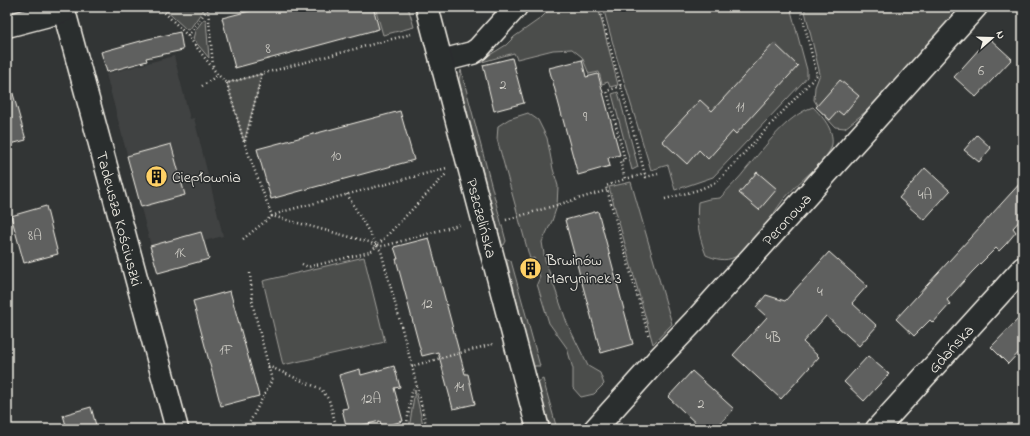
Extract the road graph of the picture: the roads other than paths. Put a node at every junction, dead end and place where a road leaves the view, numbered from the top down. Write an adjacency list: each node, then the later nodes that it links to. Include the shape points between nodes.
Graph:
1 (427, 7): 6 (street, Pszczelińska)
2 (516, 7): 6 (street, via 478,49)
3 (976, 7): 10 (street, Peronowa)
4 (63, 9): 5 (street); 8 (street, Tadeusza Kościuszki)
5 (7, 26)
6 (441, 61): 9 (street, Pszczelińska)
7 (1023, 268): 11 (street, Gdańska)
8 (177, 429)
9 (538, 429)
10 (595, 429)
11 (877, 429)

